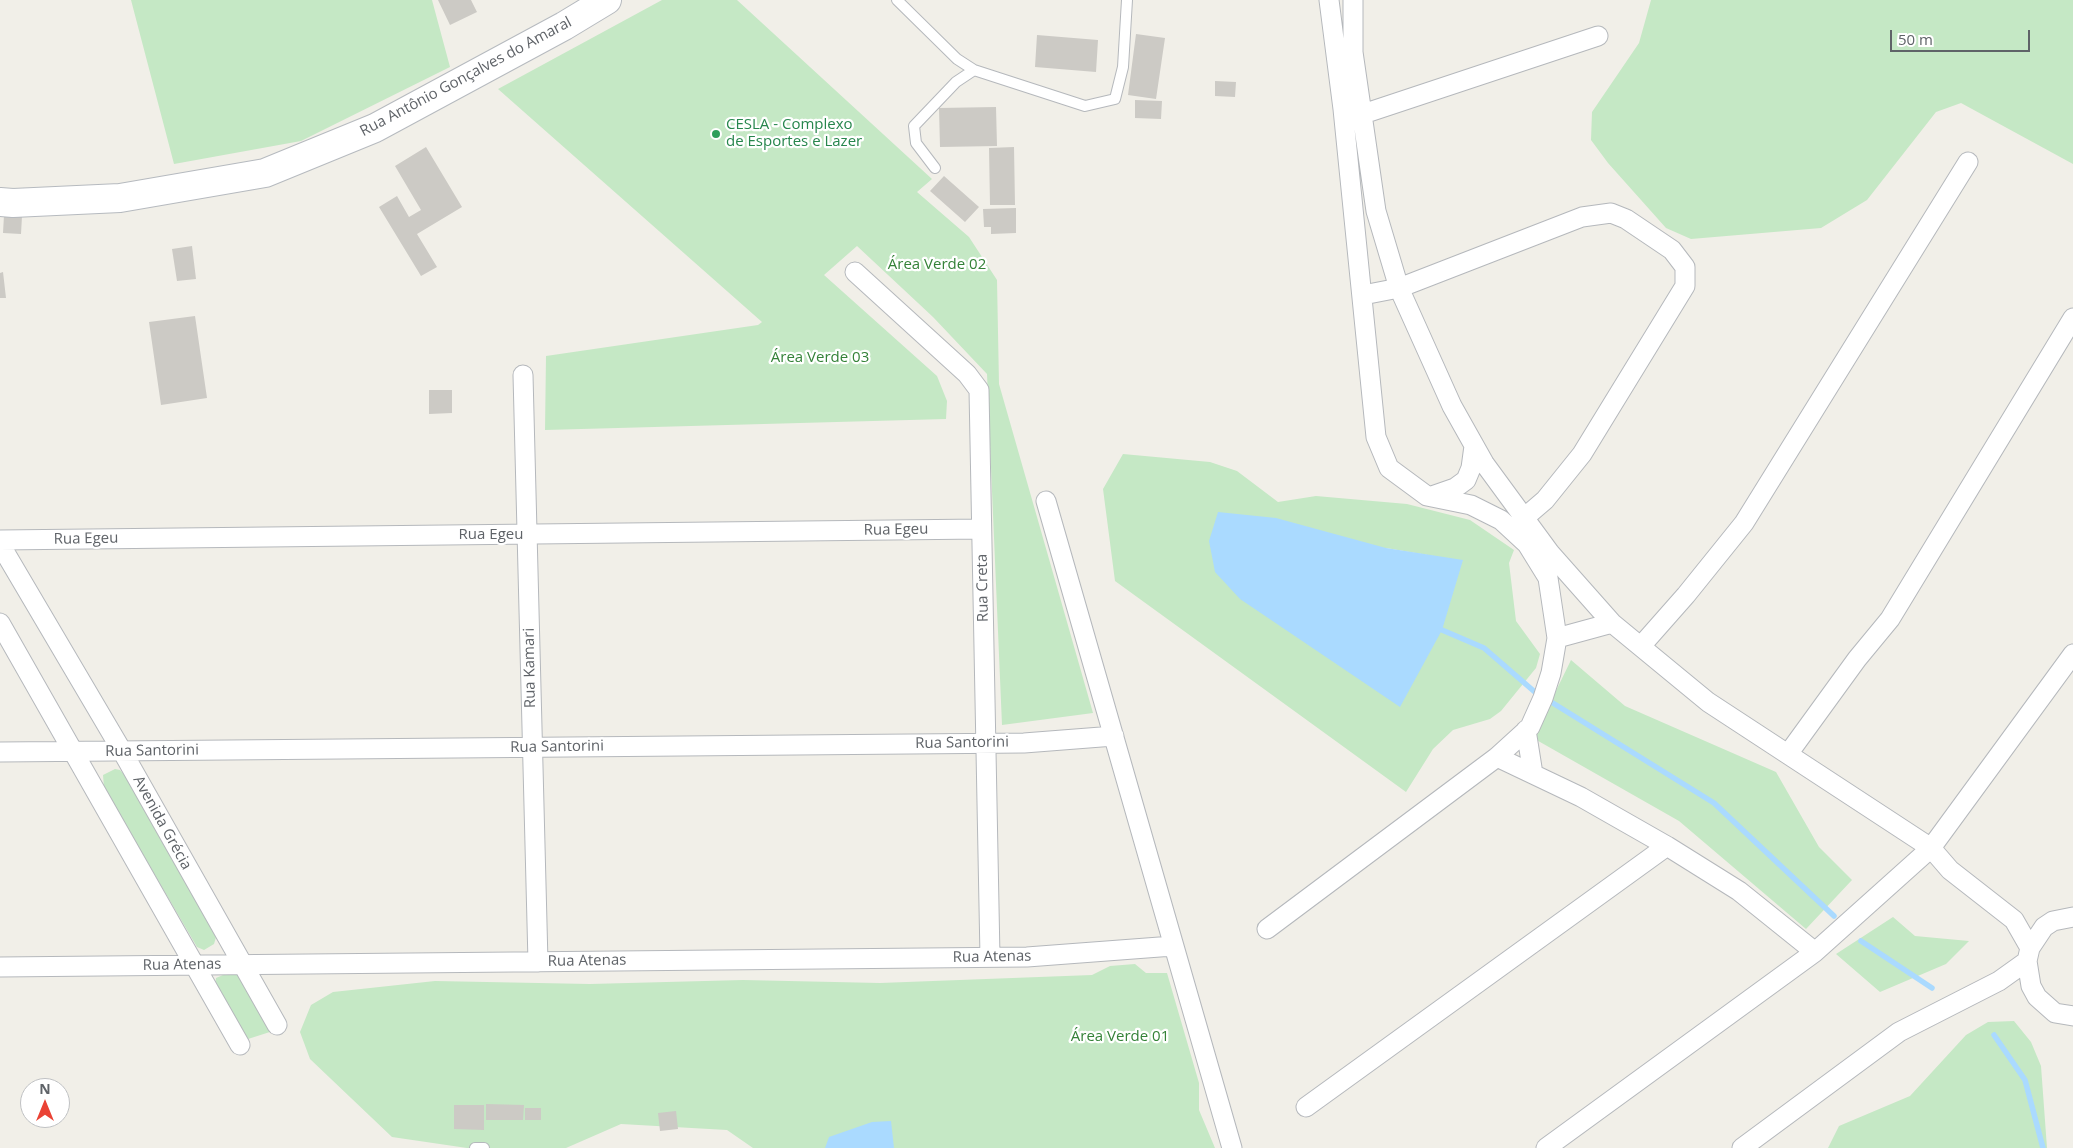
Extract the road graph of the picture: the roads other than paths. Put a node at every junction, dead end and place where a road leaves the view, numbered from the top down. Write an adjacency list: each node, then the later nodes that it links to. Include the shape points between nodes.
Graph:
1 (607, 0): 11 (street, Rua Antônio Gonçalves do Amaral, via 375,128 265,173 120,198)
2 (897, 0): 7 (lane, via 958,59)
3 (1127, 0): 7 (lane, via 1123,68 1115,99 1085,106)
4 (1329, 0): 14 (street)
5 (1353, 0): 8 (street, via 1354,52)
6 (1598, 36): 8 (street)
7 (974, 70): 10 (lane, via 956,82 914,126 916,143)
8 (1363, 114): 13 (street, via 1376,211)
9 (1968, 162): 27 (street, via 1744,523 1686,596)
10 (935, 168)
11 (0, 202)
12 (855, 272): 21 (street, Rua Creta, via 967,374 979,390)
13 (1399, 288): 14 (street); 17 (street, via 1452,406); 20 (street, via 1582,217 1612,214 1626,219 1672,250 1685,267 1685,286 1582,454 1545,500)
14 (1363, 295): 18 (street, via 1376,437 1389,468)
15 (2073, 318): 36 (street, via 1890,618)
16 (523, 375): 22 (street, Rua Kamari)
17 (1474, 446): 18 (street, via 1472,468 1466,480 1455,488); 20 (street)
18 (1432, 496): 26 (street, via 1471,505 1501,520 1527,544 1548,578)
19 (1046, 501): 30 (street)
20 (1524, 518): 25 (street)
21 (981, 529): 22 (street, Rua Egeu); 31 (street, Rua Creta)
22 (527, 534): 23 (street, Rua Egeu); 32 (street, Rua Kamari)
23 (0, 542): 33 (street, Avenida Grécia)
24 (0, 623): 35 (street)
25 (1612, 623): 26 (street); 27 (street)
26 (1557, 638): 29 (street, via 1544,698)
27 (1640, 646): 36 (street, via 1708,702)
28 (2073, 655): 40 (street)
29 (1526, 730): 37 (street); 38 (street)
30 (1114, 736): 31 (street, Rua Santorini); 45 (street)
31 (986, 743): 32 (street, Rua Santorini); 48 (street, Rua Creta)
32 (532, 747): 33 (street, Rua Santorini); 49 (street, Rua Kamari)
33 (122, 751): 35 (street, Rua Santorini); 51 (street, Avenida Grécia)
34 (0, 752): 35 (street, Rua Santorini)
35 (72, 752): 50 (street)
36 (1788, 754): 40 (street)
37 (1497, 757): 38 (street); 44 (street)
38 (1533, 774): 39 (street)
39 (1667, 846): 46 (street, via 1739,891); 59 (street)
40 (1931, 848): 42 (street, via 1950,870); 46 (street)
41 (2073, 917): 43 (street)
42 (2014, 920): 43 (street); 47 (street)
43 (2053, 921): 47 (street, via 2044,927)
44 (1267, 929)
45 (1173, 946): 48 (street, Rua Atenas); 62 (street)
46 (1815, 952): 63 (street)
47 (2029, 954): 53 (street); 54 (street)
48 (990, 957): 49 (street, Rua Atenas)
49 (538, 962): 51 (street, Rua Atenas)
50 (194, 965): 51 (street, Rua Atenas); 52 (street, Rua Atenas); 58 (street)
51 (243, 965): 56 (street, Avenida Grécia)
52 (0, 967)
53 (1998, 981): 54 (street); 64 (street, via 1899,1032)
54 (2031, 986): 55 (street, via 2041,1002)
55 (2064, 1014): 57 (street)
56 (277, 1025)
57 (2073, 1032)
58 (240, 1045)
59 (1306, 1107)
60 (475, 1148): 61 (lane)
61 (484, 1148)
62 (1232, 1148)
63 (1546, 1148)
64 (1742, 1148)

